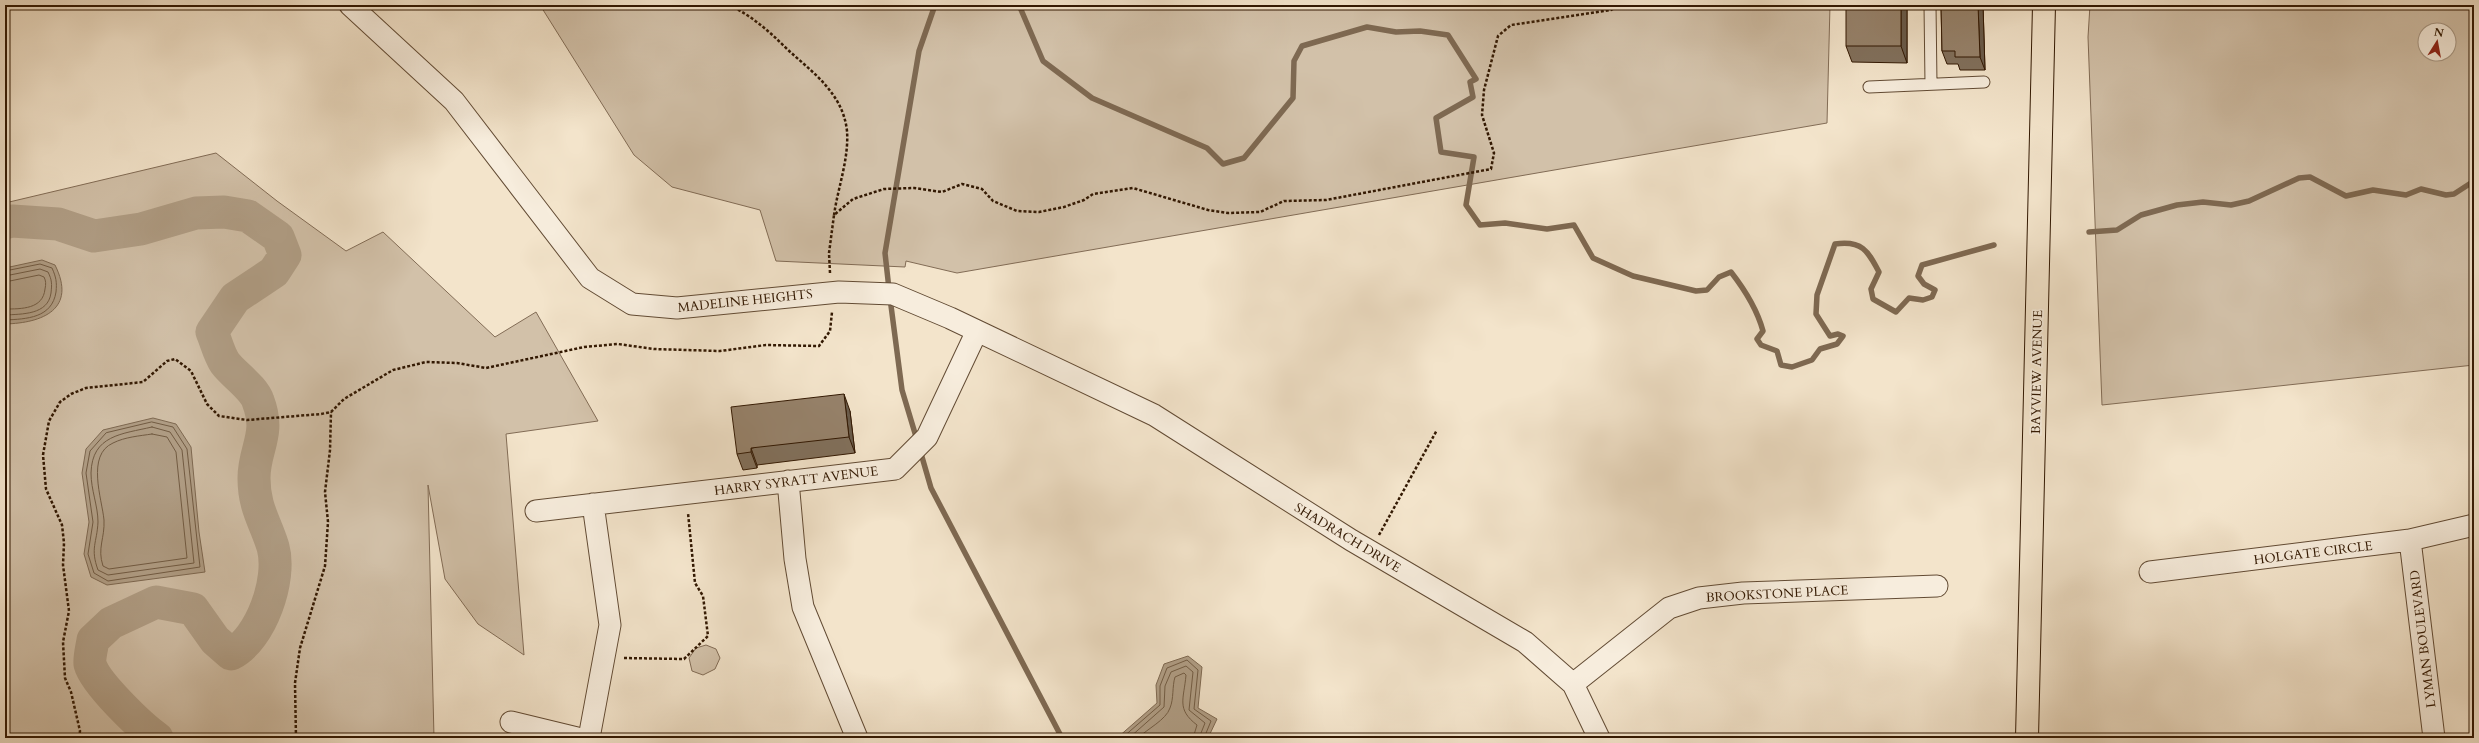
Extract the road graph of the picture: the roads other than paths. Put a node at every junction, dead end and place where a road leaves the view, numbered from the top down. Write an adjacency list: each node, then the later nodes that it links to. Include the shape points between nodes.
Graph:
1 (350, 5): 7 (street, MADELINE HEIGHTS, via 454,101 590,278 632,304 677,308 827,291 893,294)
2 (1930, 5): 5 (lane)
3 (2044, 5): 22 (main road, BAYVIEW AVENUE)
4 (1984, 82): 5 (lane)
5 (1931, 84): 6 (lane)
6 (1869, 87)
7 (977, 331): 8 (street, MADELINE HEIGHTS); 9 (street, HARRY SYRATT AVENUE, via 927,437 895,469)
8 (1063, 372): 16 (street, SHADRACH DRIVE, via 1154,415 1370,552 1525,642)
9 (788, 481): 10 (street, HARRY SYRATT AVENUE); 20 (street, via 795,559 804,607)
10 (593, 504): 11 (street, HARRY SYRATT AVENUE); 19 (street, via 610,625)
11 (536, 511)
12 (2474, 525): 13 (street, HOLGATE CIRCLE)
13 (2410, 540): 14 (street, HOLGATE CIRCLE); 23 (street, LYMAN BOULEVARD)
14 (2150, 572)
15 (1937, 586): 16 (street, BROOKSTONE PLACE, via 1743,592 1699,598 1669,608)
16 (1573, 684): 21 (street, SHADRACH DRIVE)
17 (511, 722): 18 (street)
18 (577, 738)
19 (589, 738)
20 (857, 738)
21 (1598, 738)
22 (2027, 738)
23 (2434, 738)

